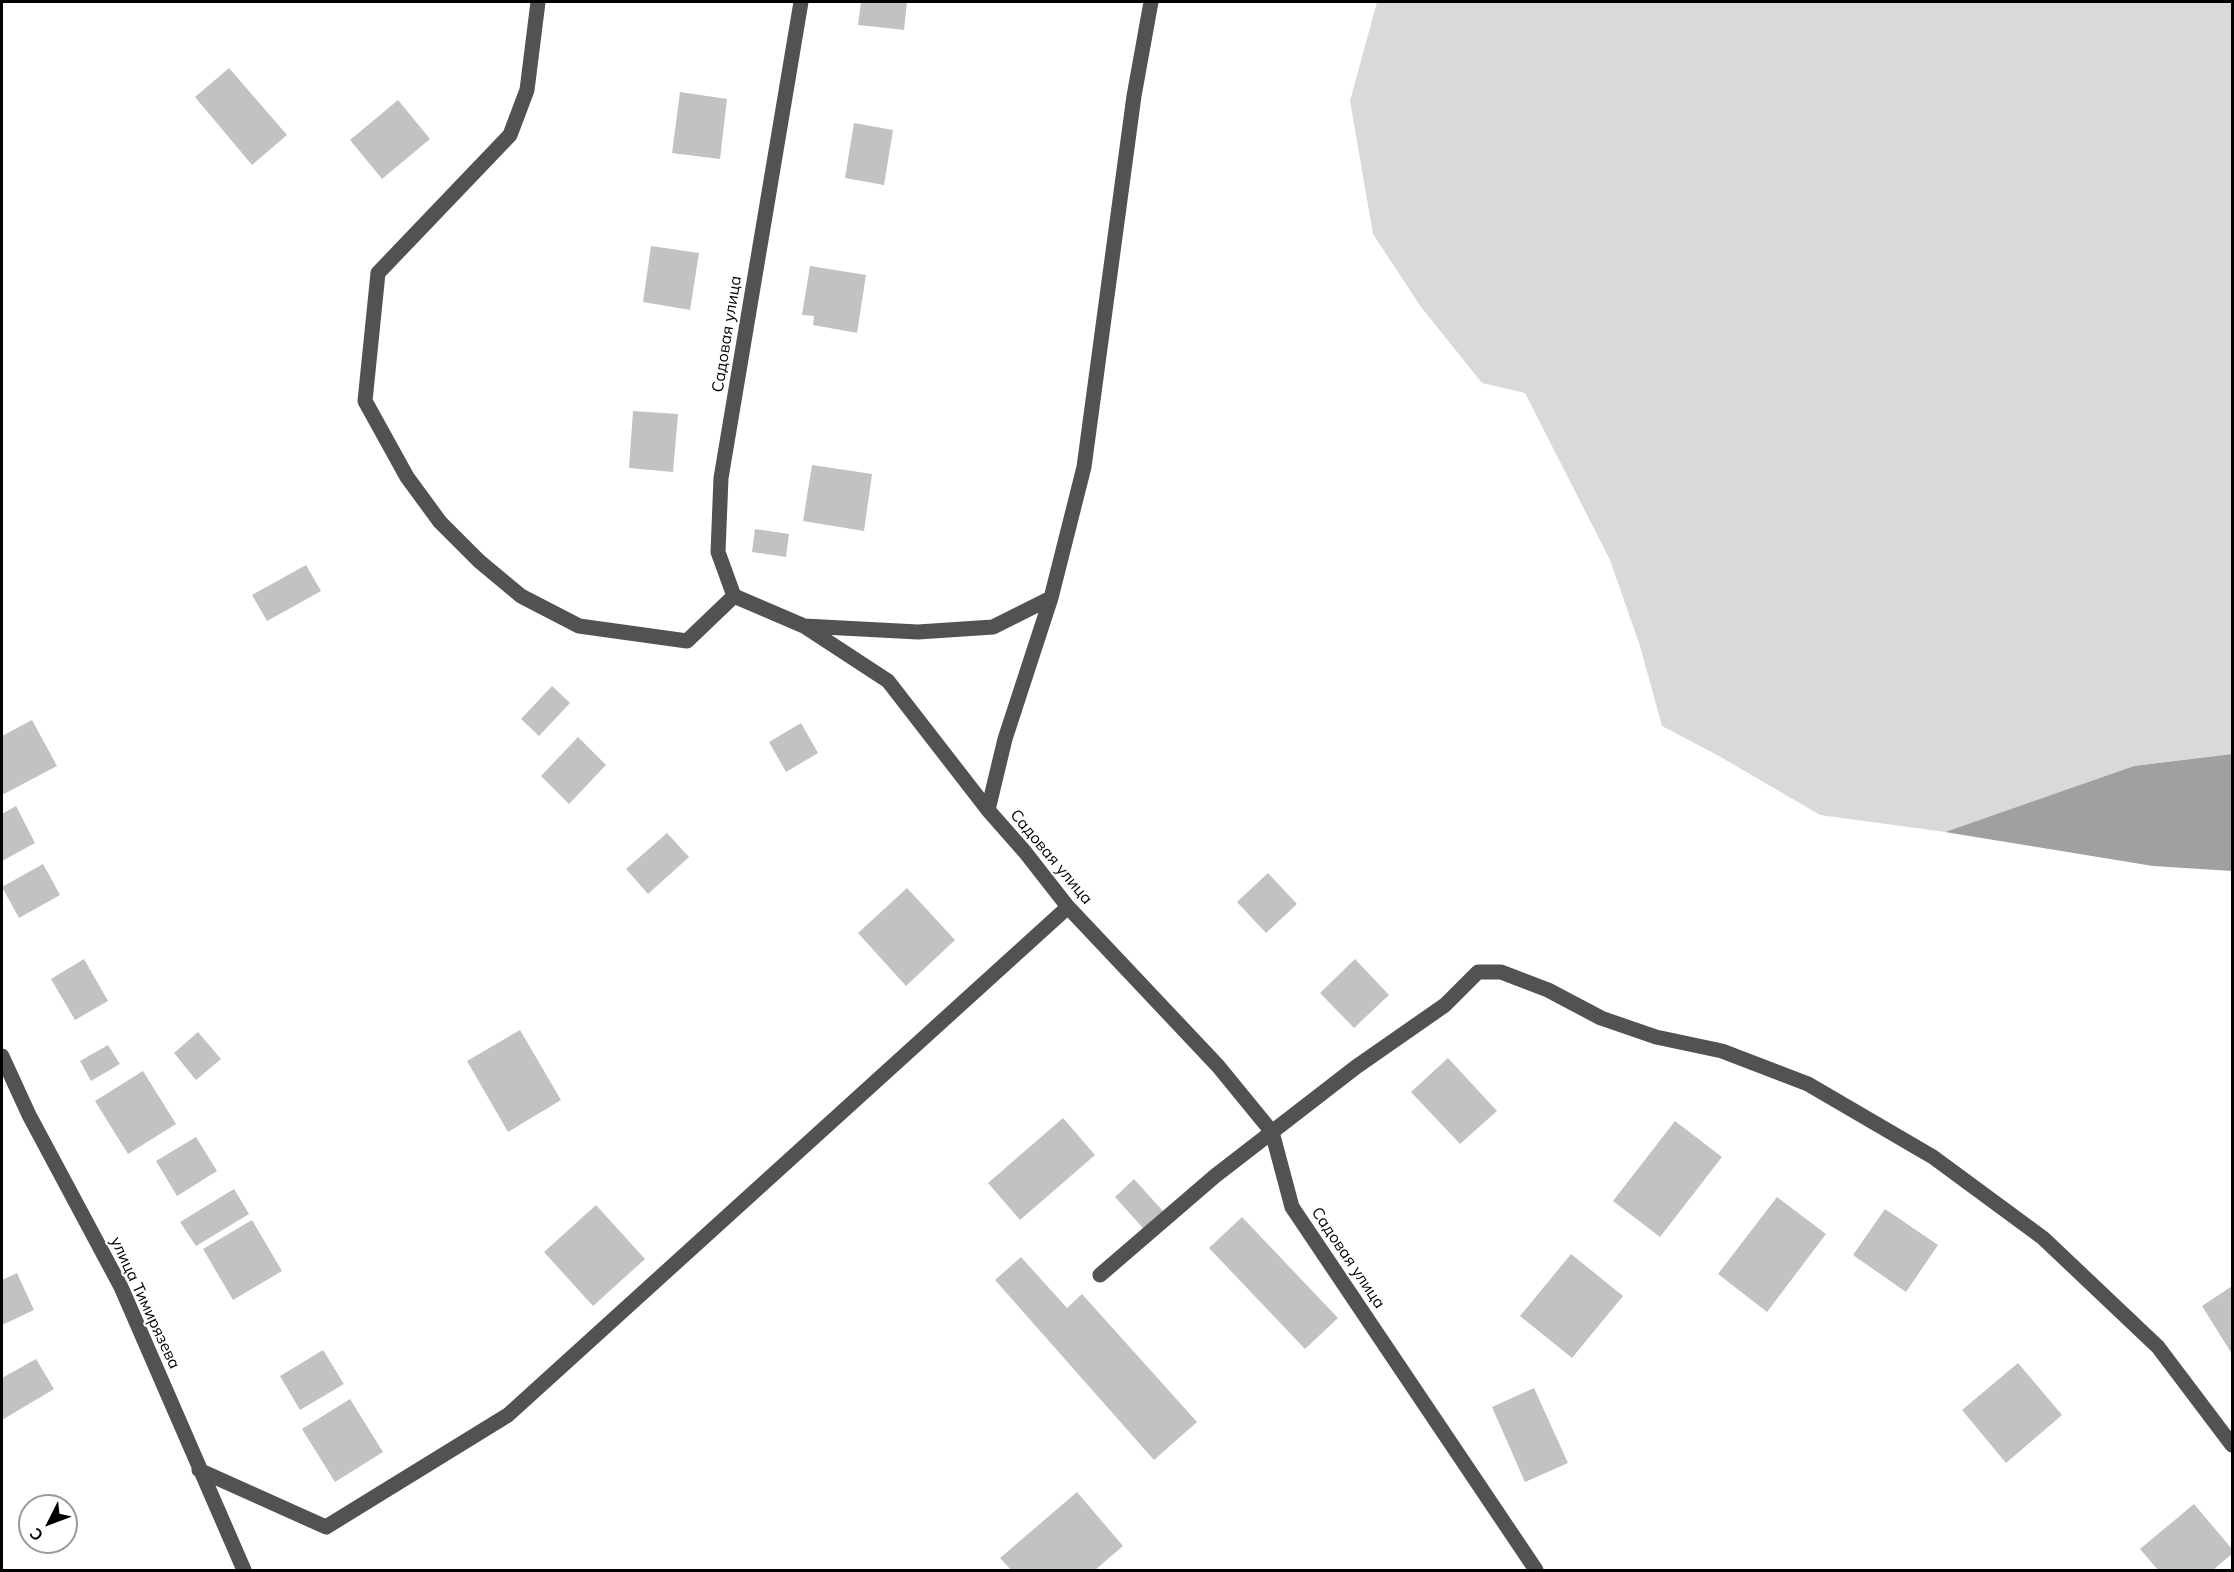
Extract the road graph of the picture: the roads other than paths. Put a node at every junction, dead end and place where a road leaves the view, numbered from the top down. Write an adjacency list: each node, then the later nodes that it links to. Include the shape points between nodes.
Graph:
1 (538, 2): 4 (street, via 526,90 510,135 378,273 365,401 407,477 440,522 521,596 579,626 687,641)
2 (801, 2): 4 (street, Садовая улица, via 721,478 718,552)
3 (1151, 2): 5 (street, Садовая улица, via 1134,96 1084,467)
4 (734, 596): 6 (street, Садовая улица)
5 (1050, 598): 6 (street, Садовая улица, via 993,627 918,632); 7 (street, Садовая улица, via 1005,739)
6 (804, 626): 7 (street, Садовая улица, via 888,681)
7 (988, 810): 8 (street, Садовая улица)
8 (1068, 907): 10 (street, Садовая улица, via 1218,1066); 13 (street, via 508,1415 326,1527)
9 (2, 1056): 13 (street, улица Тимирязева, via 29,1115 122,1287)
10 (1272, 1132): 11 (street); 12 (street, via 1444,1005 1478,972 1501,972 1548,990 1601,1018 1656,1037 1722,1051 1808,1084 1933,1156 2043,1238 2158,1347); 15 (street, Садовая улица, via 1292,1207)
11 (1100, 1275)
12 (2232, 1445)
13 (199, 1470): 14 (street, улица Тимирязева)
14 (244, 1570)
15 (1536, 1570)

